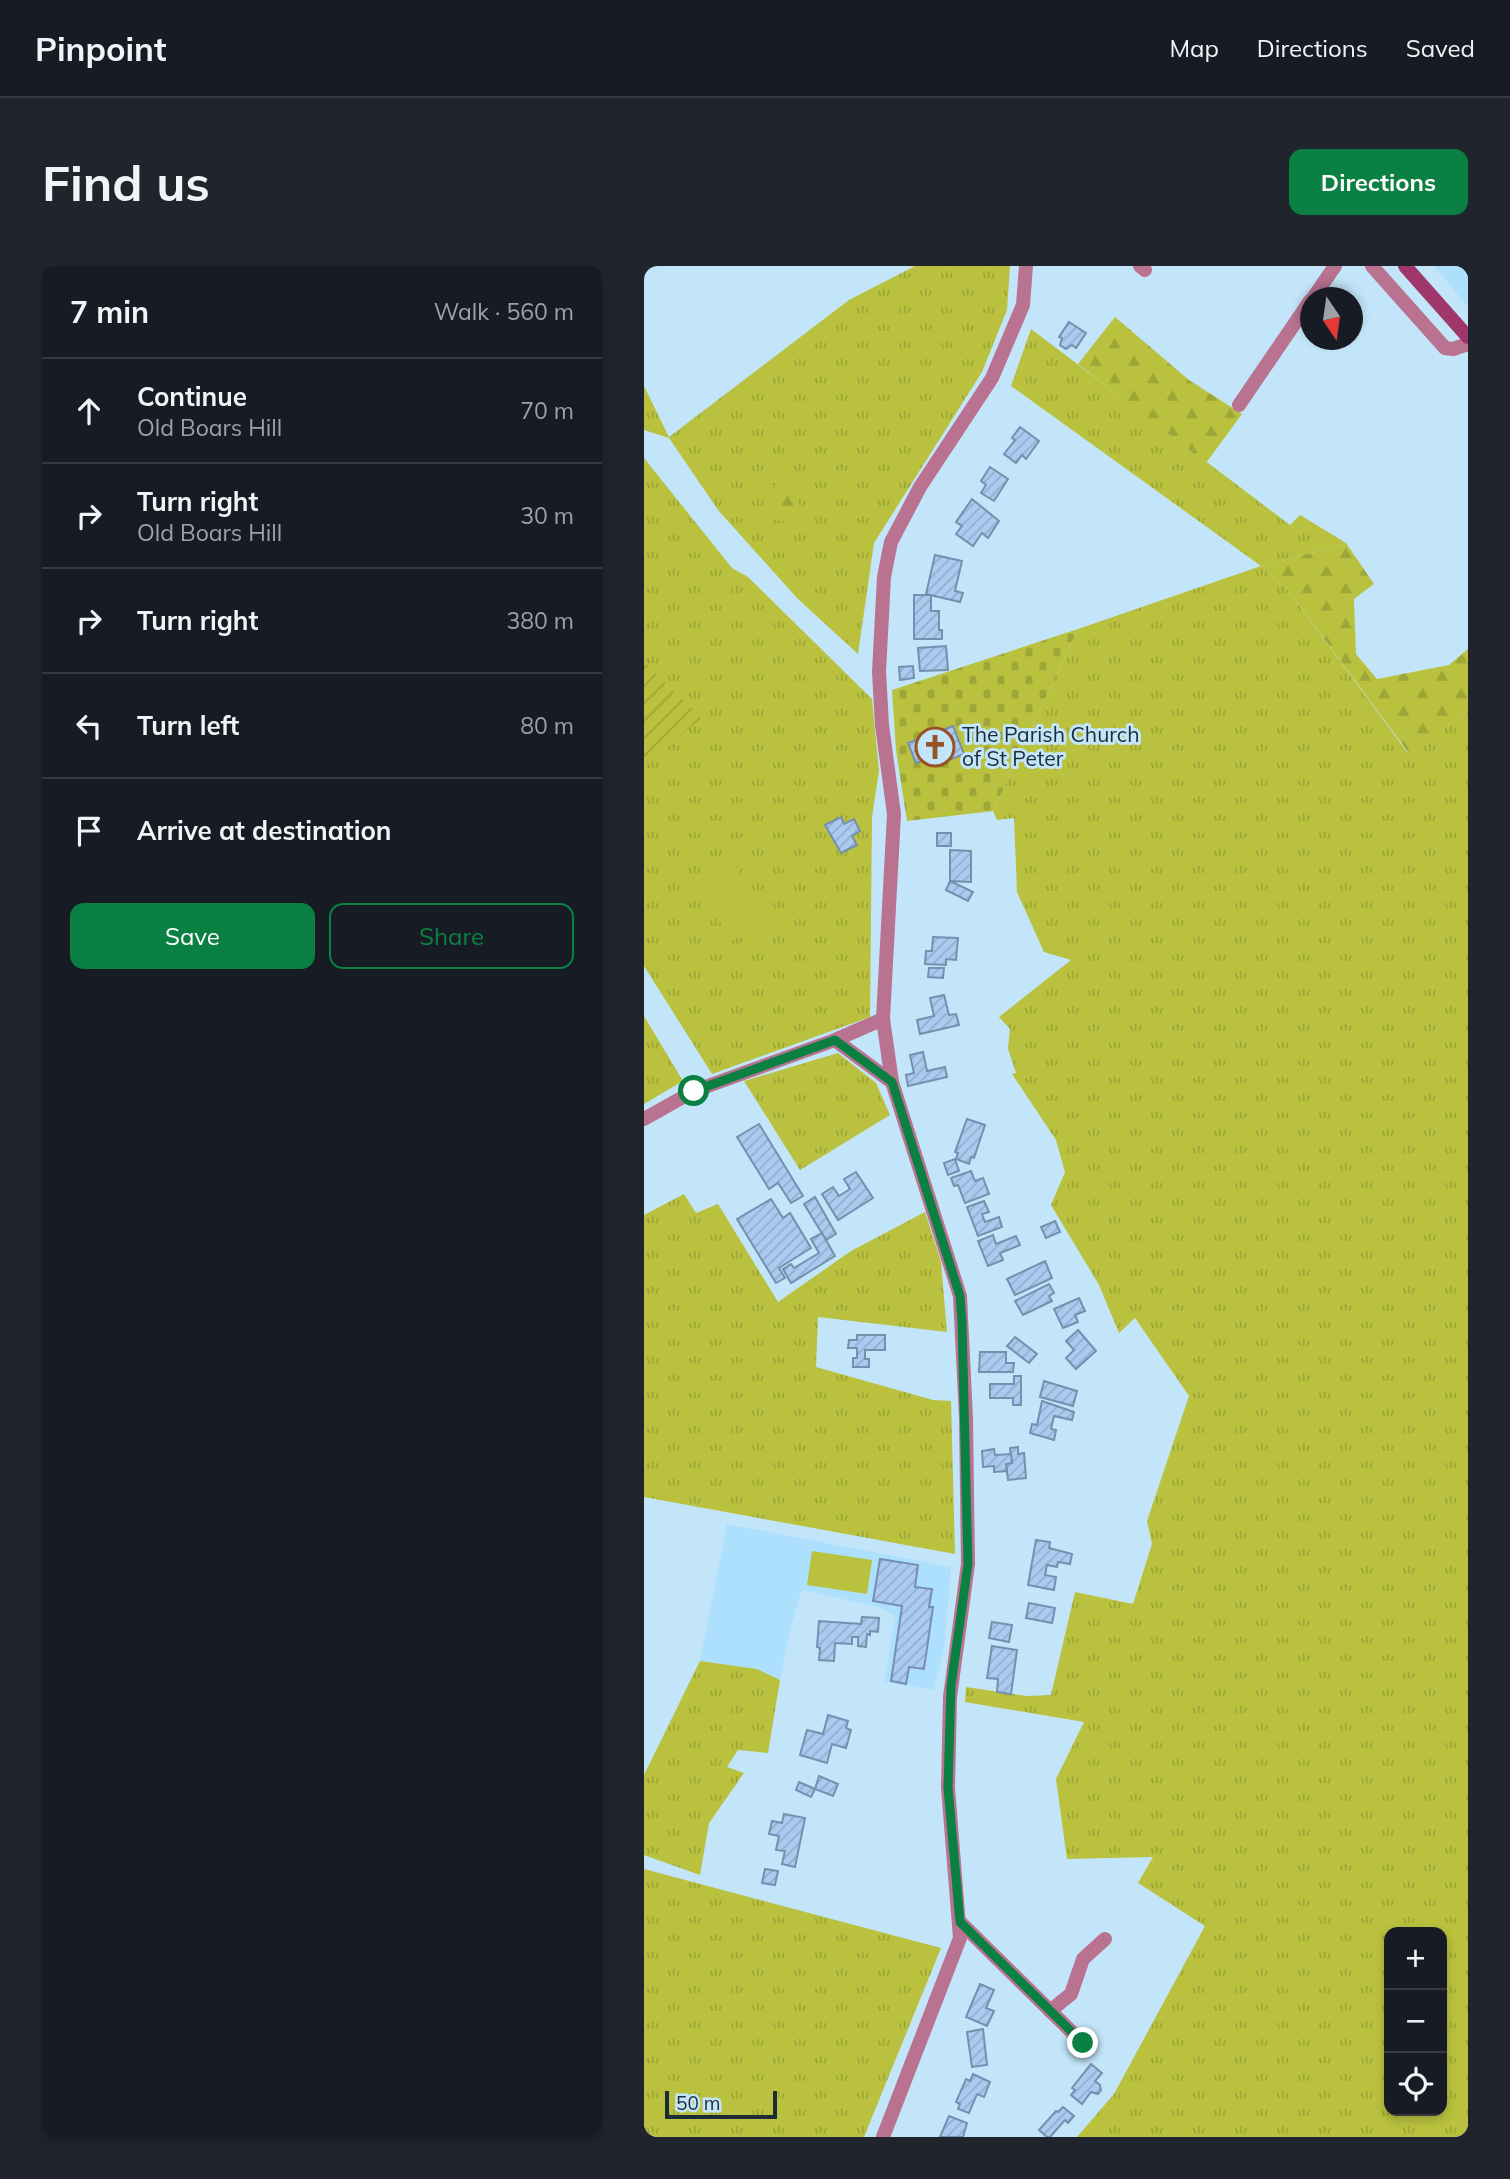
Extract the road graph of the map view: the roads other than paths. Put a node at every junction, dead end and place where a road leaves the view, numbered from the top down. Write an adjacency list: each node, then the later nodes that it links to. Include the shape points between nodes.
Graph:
1 (1026, 266): 10 (street, via 1023,305 992,378 919,487 891,542 884,577 879,672 894,814)
2 (1335, 266): 5 (street)
3 (1372, 266): 8 (street, via 1445,348)
4 (1405, 266): 7 (main road)
5 (1320, 287)
6 (1300, 316): 9 (street)
7 (1468, 337)
8 (1468, 344)
9 (1239, 405)
10 (883, 1019): 11 (street); 12 (street)
11 (835, 1040): 12 (street); 13 (street, via 694,1091)
12 (892, 1082): 14 (street, via 960,1296 968,1564 951,1686 948,1788)
13 (644, 1119)
14 (960, 1922): 16 (street); 18 (street, via 960,1938)
15 (1105, 1939): 16 (street, via 1083,1959 1071,1994)
16 (1050, 2011): 17 (street)
17 (1083, 2043)
18 (883, 2137)

